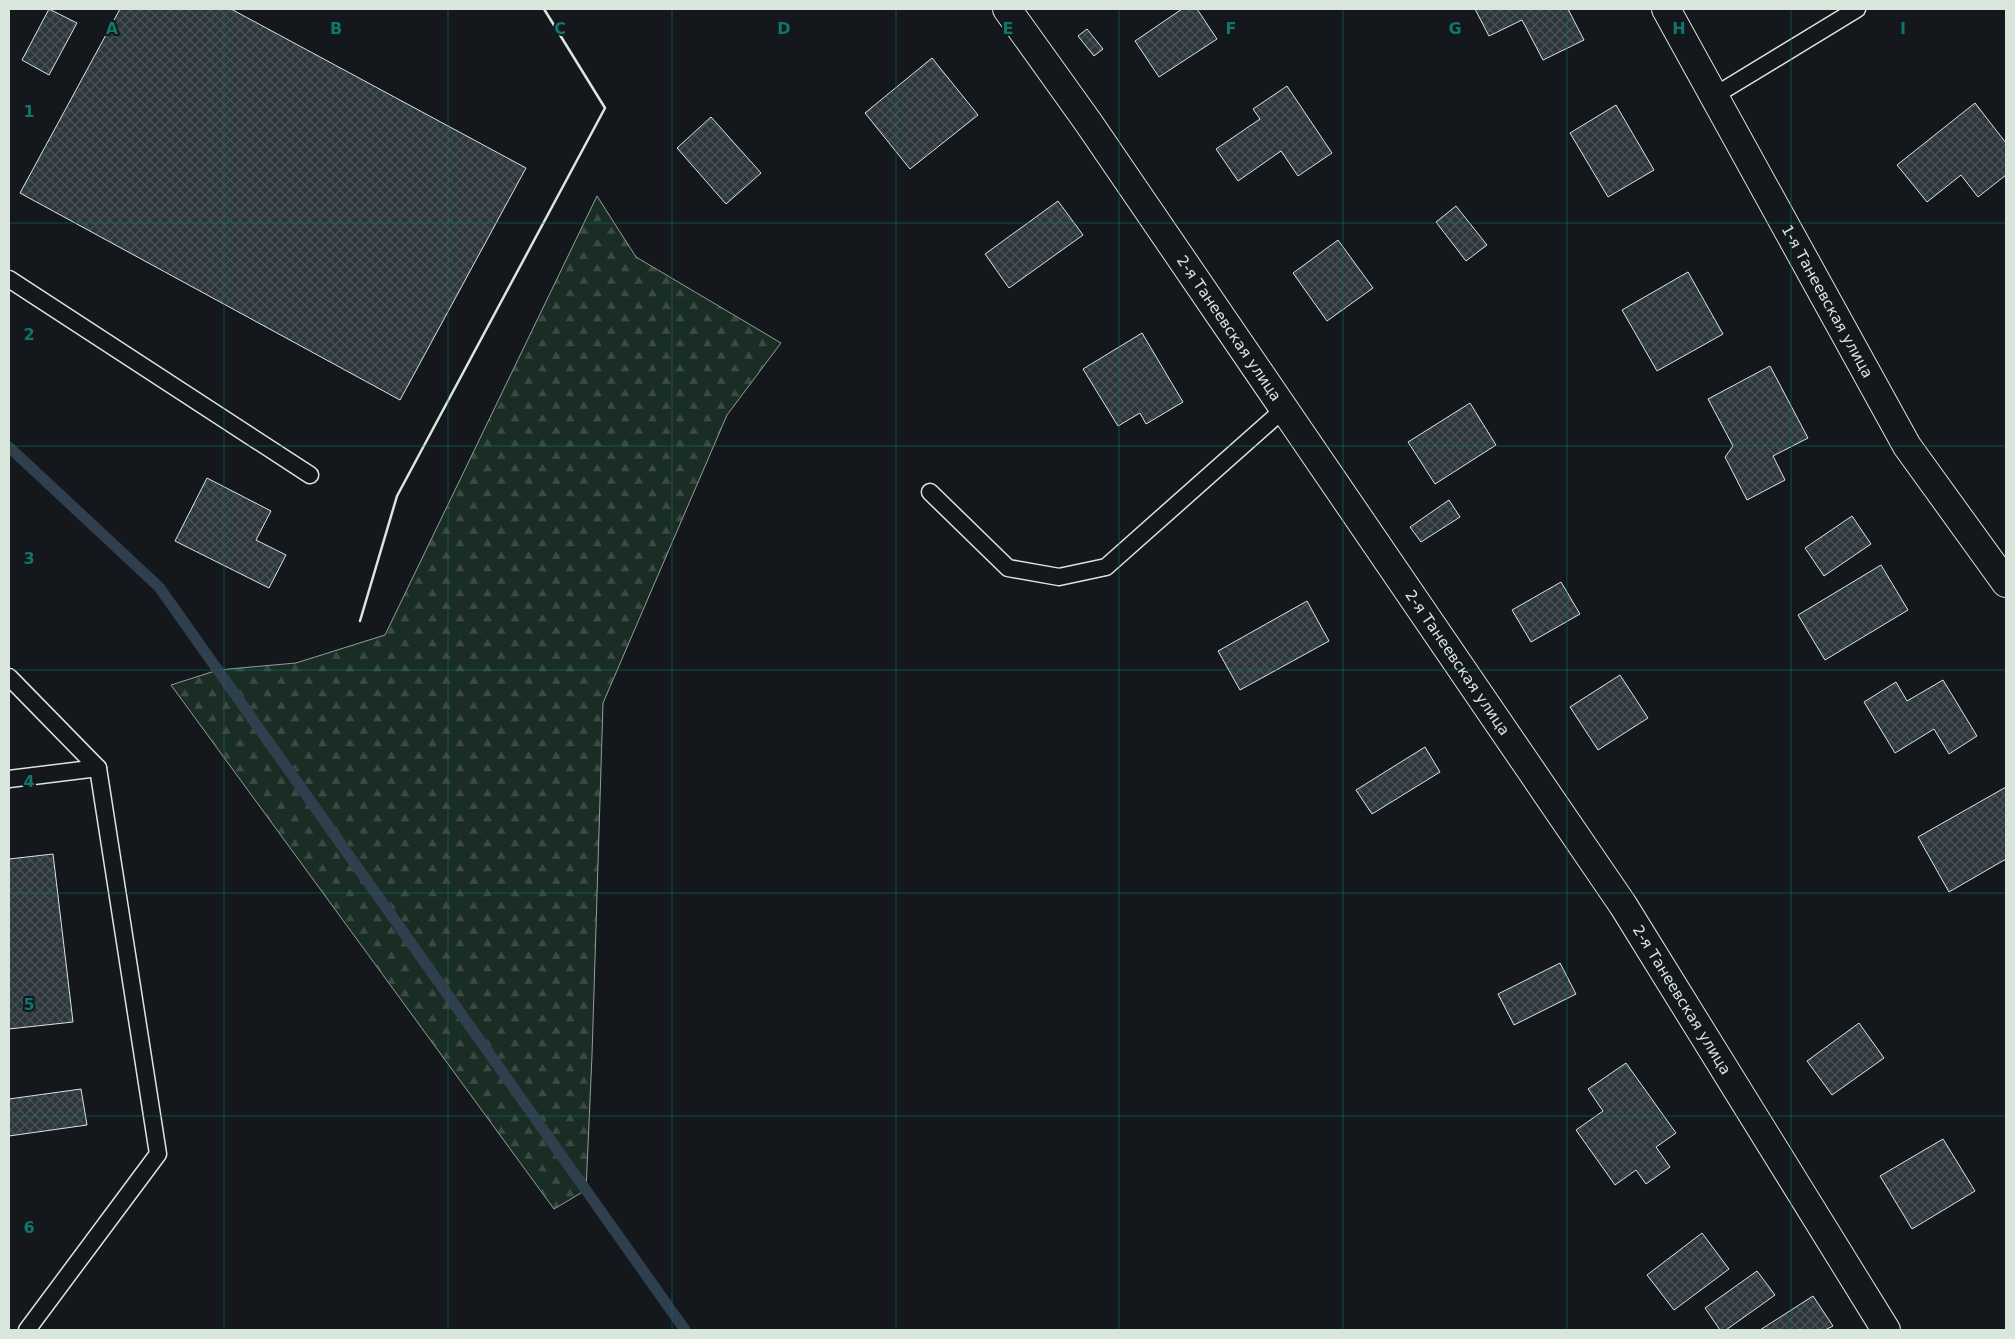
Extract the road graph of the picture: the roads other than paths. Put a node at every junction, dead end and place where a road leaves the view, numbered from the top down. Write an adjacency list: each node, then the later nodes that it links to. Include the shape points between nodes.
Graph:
1 (1007, 9): 6 (street, 2-я Танеевская улица)
2 (1666, 9): 4 (street, 1-я Танеевская улица)
3 (1857, 9): 4 (lane)
4 (1714, 96): 9 (street, 1-я Танеевская улица, via 1907,446)
5 (9, 279): 7 (lane)
6 (1284, 409): 8 (lane, via 1106,567 1059,577 1008,568); 14 (street, 2-я Танеевская улица, via 1623,906)
7 (310, 475)
8 (930, 492)
9 (2006, 584)
10 (9, 677): 11 (lane)
11 (98, 768): 12 (lane); 13 (lane, via 158,1154)
12 (9, 778)
13 (27, 1330)
14 (1886, 1330)

